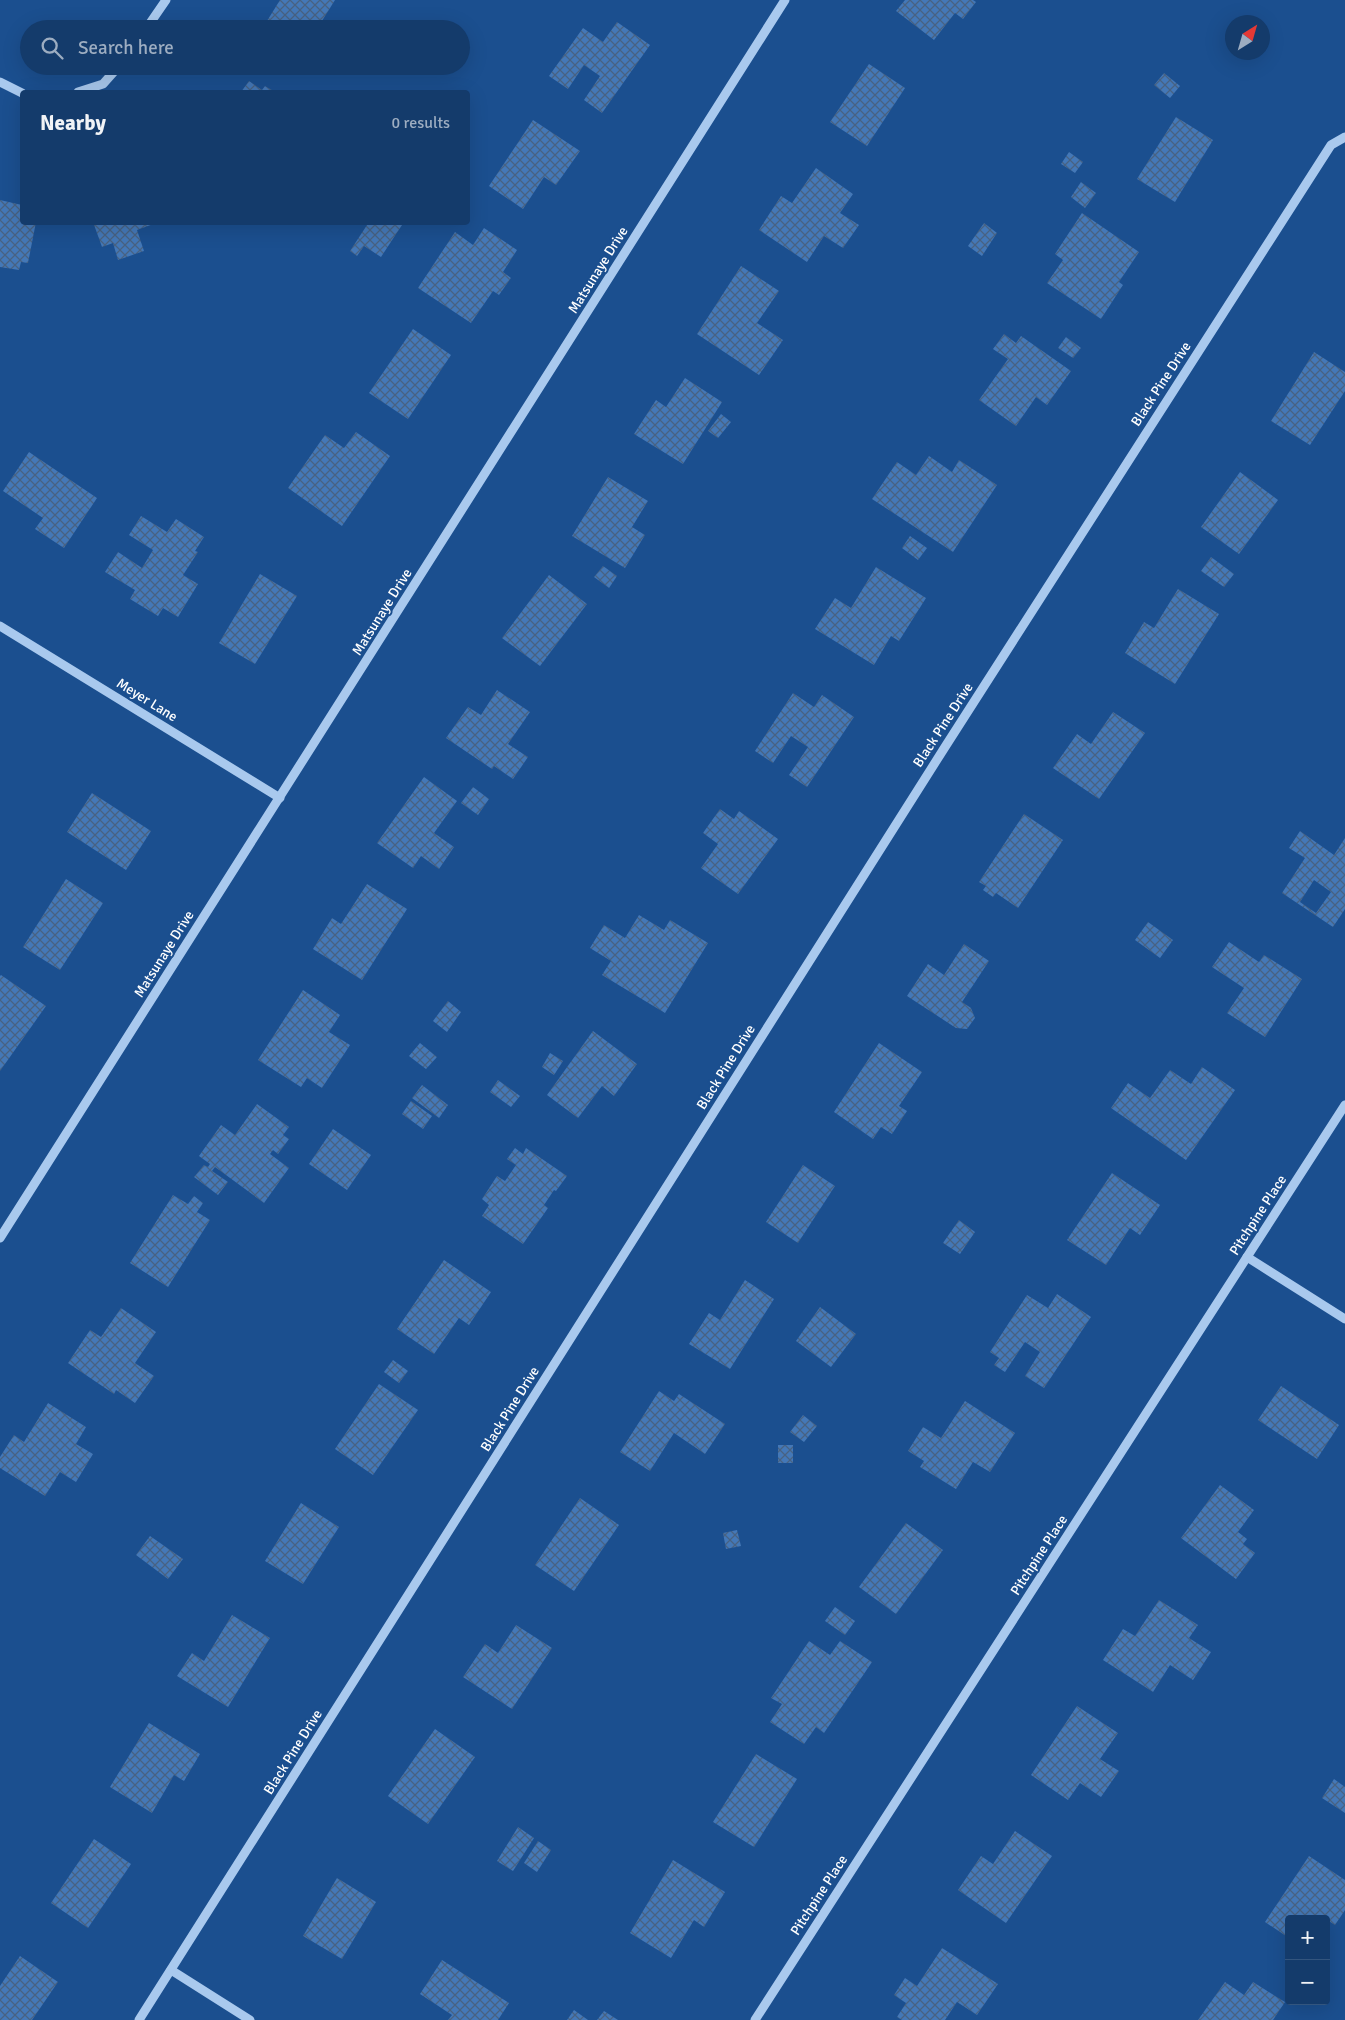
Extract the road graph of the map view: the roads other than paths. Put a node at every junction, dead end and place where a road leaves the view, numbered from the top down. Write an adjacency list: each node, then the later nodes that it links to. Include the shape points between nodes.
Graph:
1 (166, 0): 3 (street)
2 (785, 0): 10 (street, Matsunaye Drive)
3 (152, 20)
4 (111, 75): 6 (street, via 103,84)
5 (0, 82): 7 (street)
6 (84, 90)
7 (20, 92)
8 (1345, 137): 15 (street, Black Pine Drive, via 1330,145)
9 (0, 626): 10 (street, Meyer Lane)
10 (280, 798): 12 (street, Matsunaye Drive)
11 (1345, 1105): 13 (street, Pitchpine Place)
12 (0, 1238)
13 (1247, 1257): 14 (street); 18 (street, Pitchpine Place)
14 (1345, 1320)
15 (171, 1970): 16 (street, Black Pine Drive); 17 (street)
16 (139, 2020)
17 (250, 2020)
18 (755, 2020)

